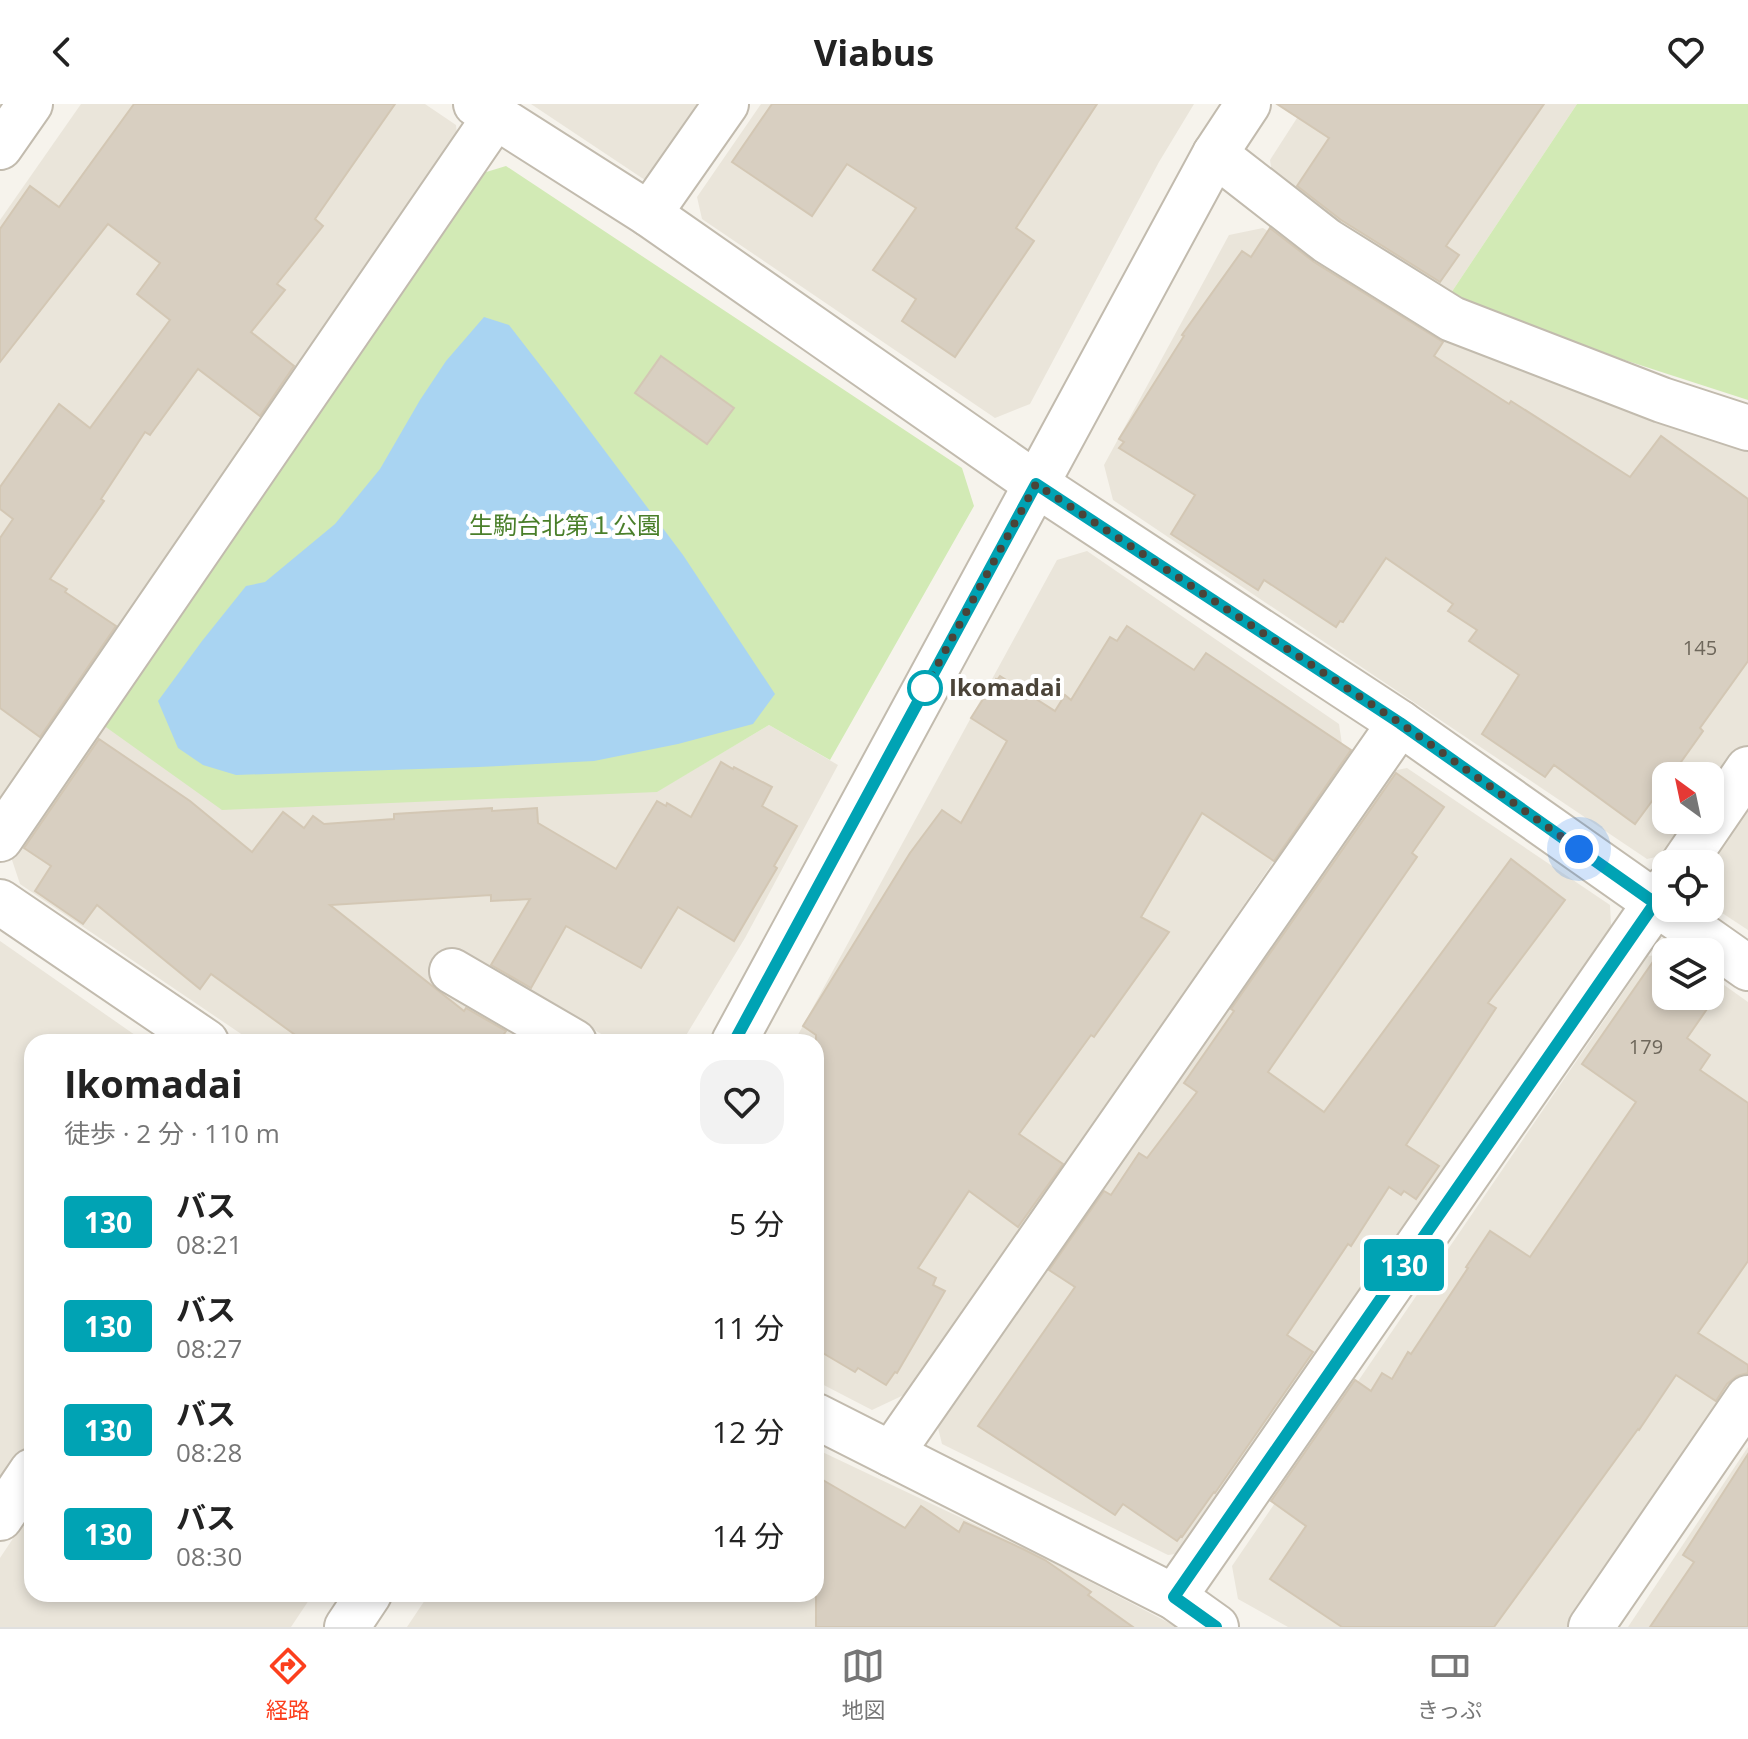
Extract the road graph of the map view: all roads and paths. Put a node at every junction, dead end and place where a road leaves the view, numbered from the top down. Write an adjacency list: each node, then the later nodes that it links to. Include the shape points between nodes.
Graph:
1 (30, 104): 5 (street)
2 (726, 104): 7 (street)
3 (1248, 104): 6 (street)
4 (486, 111): 7 (street); 12 (street)
5 (0, 147)
6 (1215, 154): 8 (street, via 1327,241 1452,319); 9 (street)
7 (649, 214): 9 (street)
8 (1748, 428)
9 (1036, 484): 10 (street); 22 (street)
10 (1400, 723): 14 (street); 25 (street)
11 (1748, 769): 13 (street)
12 (0, 839)
13 (1693, 850)
14 (1652, 890)
15 (0, 902): 20 (street)
16 (1652, 909): 28 (street)
17 (1692, 922): 18 (street)
18 (1748, 968)
19 (452, 971): 21 (street)
20 (194, 1034)
21 (560, 1034)
22 (738, 1034)
23 (1748, 1398): 30 (street)
24 (824, 1420): 25 (street)
25 (891, 1454): 28 (street)
26 (24, 1483): 27 (street)
27 (0, 1518)
28 (1174, 1597): 29 (street)
29 (1216, 1627)
30 (1591, 1627)

